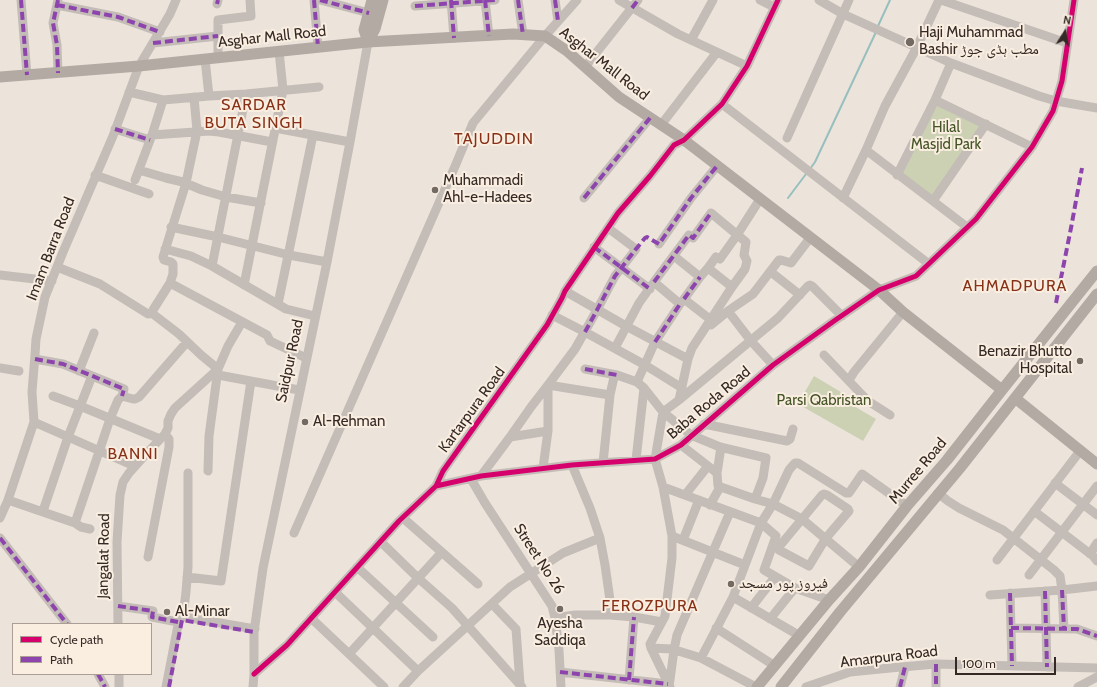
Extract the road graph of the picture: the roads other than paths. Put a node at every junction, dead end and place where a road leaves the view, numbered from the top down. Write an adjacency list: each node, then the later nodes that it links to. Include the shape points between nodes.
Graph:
1 (21, 0): 50 (street)
2 (176, 0): 29 (street, Imam Barra Road)
3 (250, 0): 31 (street, via 251,16 218,20)
4 (314, 0): 39 (street)
5 (320, 0): 26 (street)
6 (372, 0): 26 (main road, Saidpur Road)
7 (383, 0): 36 (main road, Saidpur Road, via 375,30)
8 (485, 0): 9 (street); 21 (street); 32 (street)
9 (495, 0)
10 (518, 0): 30 (street)
11 (555, 0): 28 (street)
12 (577, 0): 28 (street)
13 (618, 0): 25 (street)
14 (638, 0): 25 (street)
15 (713, 0): 35 (street)
16 (760, 0): 23 (street)
17 (819, 0): 27 (street)
18 (849, 0): 27 (street)
19 (940, 0): 38 (street); 40 (street)
20 (1074, 0): 38 (street, Baba Roda Road)
21 (451, 2): 24 (street); 34 (street)
22 (57, 3): 29 (street, via 118,17); 49 (street, via 53,23)
23 (776, 4): 47 (street, Kartarpura Road)
24 (415, 6)
25 (632, 8): 35 (street); 48 (street)
26 (369, 13): 36 (main road, Saidpur Road, via 364,30)
27 (843, 14): 40 (street); 72 (street)
28 (558, 21): 33 (street)
29 (160, 32): 37 (street, Imam Barra Road)
30 (523, 35): 32 (main road, Asghar Mall Road); 33 (main road, Asghar Mall Road)
31 (218, 36): 37 (street); 43 (street)
32 (489, 36): 34 (main road, Asghar Mall Road)
33 (544, 36): 48 (main road, Asghar Mall Road); 220 (street, via 473,123)
34 (454, 38): 36 (main road, Asghar Mall Road)
35 (691, 40): 42 (street)
36 (368, 42): 39 (main road, Asghar Mall Road); 75 (street, Saidpur Road)
37 (153, 43): 46 (street, Imam Barra Road)
38 (1067, 43): 60 (street, Baba Roda Road, via 1062,81)
39 (318, 47): 41 (main road, Asghar Mall Road)
40 (917, 47): 45 (street); 77 (street, via 885,106)
41 (279, 51): 43 (main road, Asghar Mall Road); 53 (street)
42 (717, 52): 47 (street); 65 (street)
43 (218, 57): 44 (main road, Asghar Mall Road)
44 (205, 59): 46 (main road, Asghar Mall Road); 56 (street)
45 (951, 63): 59 (street); 60 (street)
46 (139, 66): 49 (main road, Asghar Mall Road); 54 (street, Imam Barra Road)
47 (747, 66): 61 (street, Kartarpura Road)
48 (586, 67): 63 (main road, Asghar Mall Road, via 619,97)
49 (58, 73): 50 (main road, Asghar Mall Road)
50 (27, 75): 51 (main road, Asghar Mall Road)
51 (0, 78)
52 (319, 87): 53 (street)
53 (283, 90): 55 (street); 66 (street)
54 (129, 92): 58 (street); 67 (street, Imam Barra Road)
55 (246, 94): 56 (street); 70 (street)
56 (209, 96): 57 (street)
57 (194, 97): 58 (street); 68 (street)
58 (162, 100): 71 (street)
59 (935, 100): 64 (street); 81 (street)
60 (1056, 101): 62 (street); 76 (street, Baba Roda Road)
61 (722, 104): 73 (street, Kartarpura Road); 87 (street)
62 (1097, 108)
63 (650, 118): 65 (main road, Asghar Mall Road); 86 (street)
64 (986, 124): 76 (street); 89 (street)
65 (661, 125): 73 (main road, Asghar Mall Road)
66 (276, 128): 69 (street); 74 (street)
67 (115, 129): 71 (street); 80 (street, Imam Barra Road)
68 (197, 132): 70 (street, via 219,132); 71 (street); 83 (street)
69 (312, 135): 75 (street); 101 (street)
70 (239, 136): 74 (street); 85 (street)
71 (151, 138): 79 (street)
72 (787, 138)
73 (684, 140): 78 (main road, Asghar Mall Road); 93 (street, Kartarpura Road, via 674,145)
74 (272, 142): 90 (street)
75 (350, 142): 103 (street, Saidpur Road)
76 (1032, 147): 92 (street, Baba Roda Road)
77 (866, 150): 81 (street); 87 (street)
78 (717, 166): 88 (main road, Asghar Mall Road); 97 (street)
79 (139, 170): 82 (street); 83 (street)
80 (96, 175): 84 (street); 106 (street, Imam Barra Road)
81 (897, 175): 89 (street)
82 (135, 180)
83 (186, 183): 85 (street); 91 (street)
84 (149, 194)
85 (226, 197): 90 (street); 95 (street)
86 (584, 198)
87 (843, 198): 104 (street)
88 (760, 199): 94 (street); 96 (main road, Asghar Mall Road)
89 (933, 201): 92 (street)
90 (261, 204): 98 (street)
91 (172, 227): 95 (street); 100 (street)
92 (967, 227): 104 (street, Baba Roda Road)
93 (608, 228): 99 (street, Kartarpura Road); 107 (street, via 636,249)
94 (737, 235): 102 (street, via 711,213 693,238 689,235); 108 (street, via 720,258 716,256); 117 (street, via 746,242 744,255 747,261 745,269)
95 (218, 237): 98 (street); 105 (street)
96 (810, 238): 110 (street, via 792,263 779,260); 118 (main road, Asghar Mall Road)
97 (659, 244)
98 (252, 246): 101 (street); 115 (street)
99 (594, 247): 107 (street); 119 (street, Kartarpura Road)
100 (165, 249): 105 (street, via 191,256); 114 (street, via 164,260 173,264)
101 (289, 255): 103 (street); 123 (street)
102 (674, 256): 112 (street); 116 (street)
103 (327, 262): 129 (street, Saidpur Road)
104 (928, 264): 118 (street, Baba Roda Road, via 916,276)
105 (212, 266): 115 (street)
106 (57, 267): 113 (street, Imam Barra Road); 127 (street, via 100,284 148,314)
107 (621, 268): 116 (street); 124 (street, via 614,276)
108 (708, 268): 112 (street); 117 (street)
109 (1097, 271): 160 (main road, Murree Road)
110 (771, 272): 121 (street); 125 (street, via 753,294)
111 (0, 276): 113 (street)
112 (700, 277): 122 (street)
113 (52, 281): 143 (street, Imam Barra Road, via 45,297 36,337)
114 (170, 283): 127 (street); 132 (street)
115 (244, 285): 123 (street)
116 (652, 285): 122 (street); 133 (street)
117 (732, 287): 131 (street)
118 (879, 290): 126 (main road, Asghar Mall Road); 130 (street, Baba Roda Road)
119 (564, 291): 124 (street); 128 (street, Kartarpura Road)
120 (1097, 294): 164 (main road, Murree Road)
121 (800, 295): 130 (street, via 810,285); 137 (street, via 778,318)
122 (682, 302): 131 (street); 139 (street)
123 (278, 304): 129 (street, via 286,309)
124 (597, 310): 133 (street); 134 (street)
125 (728, 311): 136 (street); 137 (street)
126 (903, 312): 154 (street); 160 (main road, Asghar Mall Road)
127 (153, 313): 138 (street)
128 (552, 315): 134 (street); 196 (street, Kartarpura Road, via 443,471)
129 (315, 316): 142 (street, Saidpur Road)
130 (842, 316): 146 (street, Baba Roda Road)
131 (711, 320): 136 (street)
132 (242, 322): 142 (street, via 267,335 270,341); 151 (street, via 228,346)
133 (626, 326): 139 (street); 140 (street)
134 (585, 332): 140 (street); 156 (street)
135 (94, 333): 150 (street)
136 (701, 334): 144 (street)
137 (751, 340): 146 (street); 165 (street)
138 (187, 342): 151 (street); 163 (street, via 139,397 135,399)
139 (655, 342): 144 (street); 145 (street)
140 (615, 348): 145 (street)
141 (824, 355): 154 (street)
142 (306, 358): 159 (street, Saidpur Road)
143 (35, 359): 150 (street, via 63,364); 170 (street, Imam Barra Road, via 32,392)
144 (688, 359): 158 (street)
145 (645, 365): 157 (street); 158 (street)
146 (773, 365): 171 (street, Baba Roda Road)
147 (0, 368): 149 (street)
148 (585, 369): 152 (street)
149 (19, 371)
150 (79, 371): 153 (street)
151 (218, 372): 155 (street); 176 (street, via 175,408); 190 (street, via 209,436)
152 (618, 375): 157 (street); 161 (street, via 614,378)
153 (92, 376): 163 (street, via 124,389); 166 (street)
154 (849, 380): 168 (street, via 868,401)
155 (251, 382): 159 (street); 241 (street, via 222,581)
156 (548, 385): 161 (street); 173 (street); 177 (street)
157 (640, 385): 167 (street); 182 (street)
158 (682, 388): 165 (street)
159 (300, 390): 272 (street, Saidpur Road, via 263,568)
160 (1002, 390): 208 (main road, Murree Road)
161 (610, 394): 184 (street)
162 (53, 396): 166 (street)
163 (122, 396): 169 (street)
164 (1015, 398): 181 (main road); 200 (main road, Murree Road)
165 (679, 400): 167 (street)
166 (80, 406): 169 (street); 175 (street)
167 (663, 412): 174 (street); 183 (street)
168 (890, 415)
169 (110, 419): 176 (street); 180 (street)
170 (34, 422): 175 (street); 203 (street, Imam Barra Road)
171 (704, 424): 172 (street, via 787,441); 174 (street, Baba Roda Road)
172 (793, 429)
173 (548, 431): 177 (street); 189 (street)
174 (691, 435): 178 (street, Baba Roda Road); 179 (street)
175 (68, 437): 180 (street); 210 (street)
176 (163, 437): 187 (street, Jangalat Road); 232 (street, via 169,439 169,447)
177 (510, 437): 193 (street)
178 (681, 445): 183 (street, Baba Roda Road); 188 (street)
179 (721, 447): 192 (street); 202 (street, via 766,458 763,478)
180 (100, 450): 187 (street); 216 (street)
181 (1080, 451): 185 (main road); 195 (street)
182 (636, 460): 183 (street, Baba Roda Road); 184 (street, Baba Roda Road)
183 (655, 460): 198 (street)
184 (603, 463): 186 (street, Baba Roda Road)
185 (1097, 464)
186 (572, 465): 189 (street, Baba Roda Road); 223 (street)
187 (134, 466): 256 (street, Jangalat Road, via 123,482 118,514)
188 (708, 466): 192 (street); 201 (street)
189 (543, 468): 193 (street, Baba Roda Road)
190 (208, 471)
191 (188, 473): 241 (street)
192 (717, 473): 199 (street)
193 (481, 476): 194 (street, Baba Roda Road)
194 (471, 478): 196 (street, Baba Roda Road); 239 (street, Street No 26)
195 (1056, 483): 206 (street); 209 (street)
196 (436, 486): 214 (street, Kartarpura Road)
197 (1097, 486): 206 (street)
198 (663, 487): 201 (street); 221 (street)
199 (720, 487): 202 (street); 207 (street)
200 (938, 493): 225 (street); 304 (main road, Murree Road)
201 (685, 495): 204 (street)
202 (755, 499): 205 (street)
203 (8, 500): 210 (street); 212 (street, Imam Barra Road)
204 (699, 500): 207 (street); 226 (street)
205 (772, 504): 208 (street, via 789,470 797,462 846,493 862,474); 215 (street); 217 (street)
206 (1083, 504): 213 (street); 219 (street)
207 (710, 505): 211 (street)
208 (907, 506): 237 (main road, Murree Road)
209 (1034, 511): 219 (street); 225 (street)
210 (43, 512): 216 (street)
211 (730, 512): 217 (street); 230 (street)
212 (1, 514)
213 (1097, 515)
214 (403, 518): 227 (street, Kartarpura Road); 229 (street)
215 (802, 519): 224 (street); 224 (street, via 824,494 848,509 848,513); 224 (street, via 779,546 779,550 810,566)
216 (76, 523): 218 (street, via 80,527)
217 (761, 523): 236 (street); 242 (street, via 776,536 764,570)
218 (90, 529)
219 (1062, 532): 231 (street); 234 (street)
220 (294, 533)
221 (672, 536): 226 (street); 264 (street, via 672,558 665,616)
222 (0, 538): 265 (street)
223 (600, 538): 239 (street, via 563,553); 258 (street, via 608,583)
224 (826, 538): 237 (street)
225 (1014, 538): 233 (street); 234 (street)
226 (682, 540): 230 (street)
227 (381, 542): 238 (street, Kartarpura Road); 243 (street)
228 (1097, 543): 231 (street)
229 (442, 552): 243 (street); 244 (street)
230 (712, 553): 236 (street); 278 (street, via 677,635)
231 (1090, 554): 235 (street)
232 (148, 557)
233 (997, 560)
234 (1041, 560): 240 (street); 247 (street, via 1060,576)
235 (1097, 561)
236 (745, 565): 252 (street)
237 (859, 567): 253 (main road, Murree Road)
238 (357, 568): 249 (street, Kartarpura Road); 254 (street)
239 (531, 573): 255 (street); 261 (street, Street No 26, via 552,606)
240 (1029, 575)
241 (187, 576): 262 (street)
242 (775, 577): 246 (street); 257 (street)
243 (418, 578): 254 (street); 267 (street)
244 (478, 584)
245 (1097, 586): 247 (street)
246 (795, 588): 253 (street); 263 (street)
247 (1062, 590): 248 (street); 273 (street)
248 (1045, 591): 250 (street); 271 (street)
249 (335, 592): 260 (street, Kartarpura Road); 268 (street)
250 (1010, 593): 251 (street); 270 (street)
251 (990, 595)
252 (733, 597): 257 (street); 269 (street)
253 (830, 600): 274 (main road, Murree Road)
254 (396, 602): 268 (street); 276 (street)
255 (492, 604): 267 (street); 294 (street, via 516,629)
256 (118, 606): 262 (street, via 153,611 152,617); 266 (street, Jangalat Road)
257 (752, 608): 263 (street)
258 (610, 616): 259 (street); 261 (street, via 575,615)
259 (634, 617): 264 (street); 293 (street)
260 (311, 618): 279 (street); 289 (street, Kartarpura Road, via 287,645)
261 (555, 618): 288 (street, Street No 26)
262 (181, 619): 272 (street); 298 (street)
263 (770, 619): 274 (street)
264 (662, 622): 277 (street, via 650,644)
265 (66, 623)
266 (118, 623)
267 (468, 626): 287 (street); 294 (street)
268 (373, 628): 279 (street); 287 (street)
269 (716, 628): 280 (street); 282 (street)
270 (1011, 628): 271 (street); 283 (street)
271 (1046, 628): 273 (street); 285 (street)
272 (255, 629): 289 (street, Saidpur Road)
273 (1064, 629): 275 (street, via 1077,629)
274 (800, 636): 282 (main road, Murree Road)
275 (1097, 636)
276 (433, 637)
277 (651, 648): 278 (street); 295 (street)
278 (674, 650): 280 (street); 295 (street)
279 (349, 654): 300 (street)
280 (701, 658): 303 (street)
281 (936, 664): 283 (street, Amarpura Road); 284 (street, Amarpura Road); 307 (street)
282 (775, 666): 303 (main road, Murree Road)
283 (1012, 666): 285 (street, Amarpura Road)
284 (905, 667): 305 (street, Amarpura Road, via 850,672); 306 (street)
285 (1047, 667): 286 (street, Amarpura Road)
286 (1097, 668)
287 (418, 671): 301 (street)
288 (560, 672): 293 (street); 302 (street, Street No 26)
289 (254, 674): 299 (street, Saidpur Road)
290 (99, 675): 296 (street)
291 (119, 675): 297 (street)
292 (1097, 677): 308 (street)
293 (629, 680): 295 (street)
294 (521, 686)
295 (669, 686)
296 (105, 687)
297 (119, 687)
298 (166, 687)
299 (253, 687)
300 (384, 687)
301 (403, 687)
302 (562, 687)
303 (757, 687)
304 (781, 687)
305 (806, 687)
306 (900, 687)
307 (936, 687)
308 (1078, 687)

